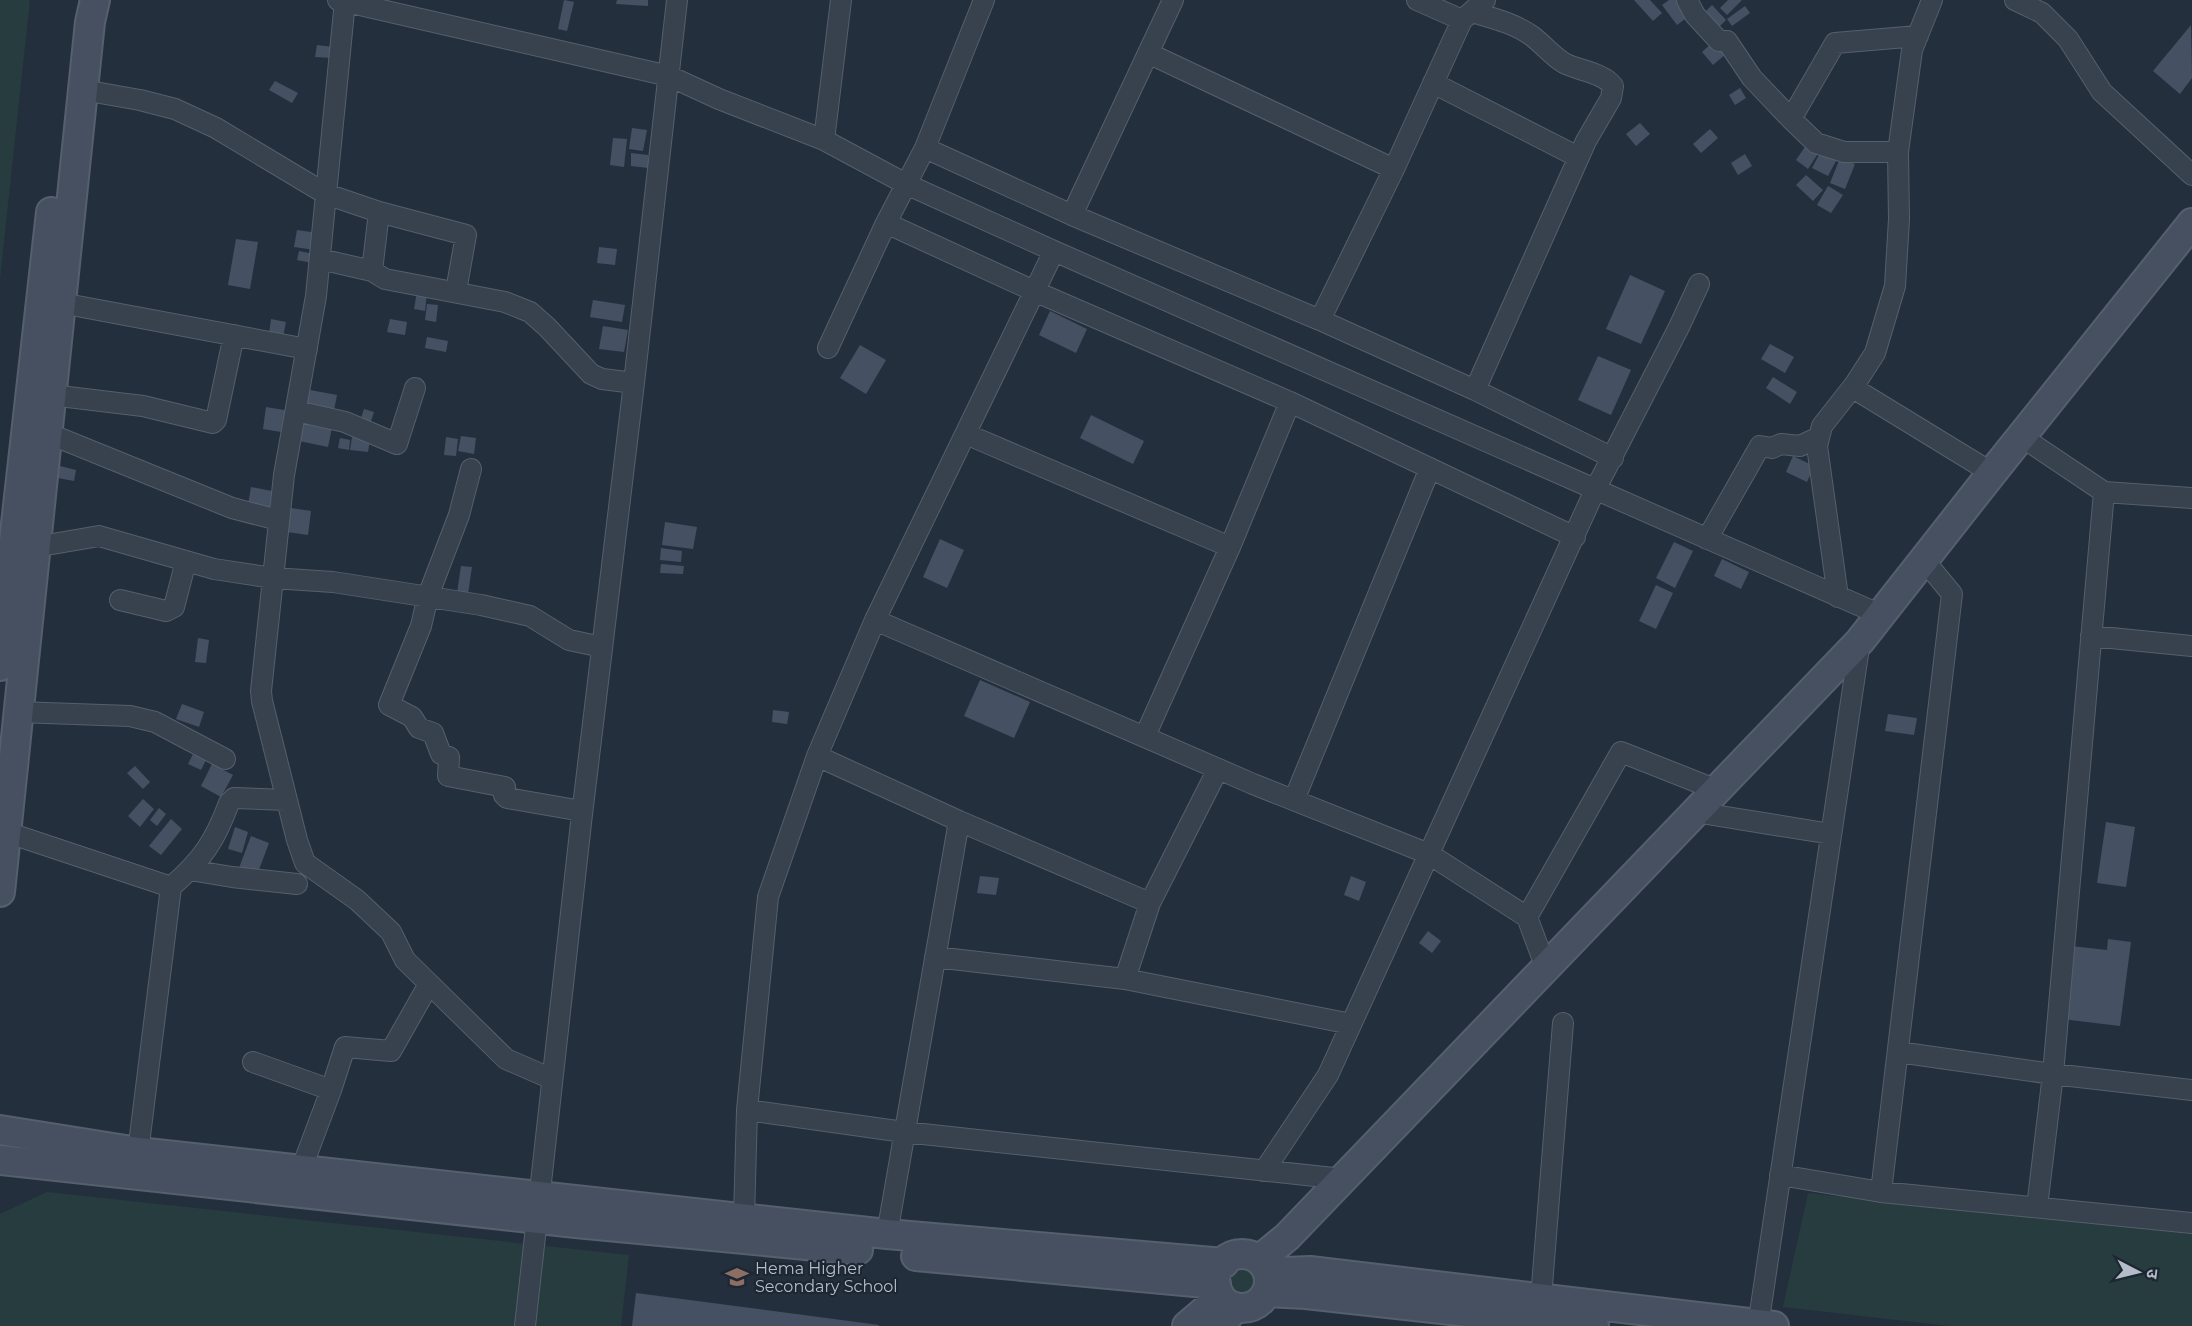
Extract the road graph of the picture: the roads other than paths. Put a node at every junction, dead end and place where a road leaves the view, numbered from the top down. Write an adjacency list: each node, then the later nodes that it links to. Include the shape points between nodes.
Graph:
1 (74, 0): 77 (street)
2 (95, 0): 17 (street)
3 (677, 0): 15 (street)
4 (841, 0): 19 (street)
5 (984, 0): 20 (street)
6 (1173, 0): 14 (street)
7 (1417, 0): 12 (street)
8 (1687, 0): 18 (street, via 1695,15 1719,41 1727,41 1752,78)
9 (1932, 0): 13 (street)
10 (2015, 0): 24 (street, via 2042,13 2068,39 2102,92)
11 (342, 1): 15 (street); 26 (street)
12 (1473, 11): 16 (street); 22 (street, via 1517,27 1561,61 1607,79 1613,86 1611,98)
13 (1918, 36): 18 (street, via 1835,43); 21 (street, via 1912,50)
14 (1148, 53): 23 (street); 28 (street)
15 (669, 76): 19 (street); 42 (street)
16 (1433, 83): 22 (street); 23 (street)
17 (83, 90): 26 (street, via 175,109 216,128); 37 (street)
18 (1791, 119): 21 (street, via 1816,143 1844,152)
19 (824, 140): 25 (street)
20 (925, 148): 25 (street); 28 (street)
21 (1898, 152): 43 (street, via 1895,286 1875,353)
22 (1578, 157): 45 (street)
23 (1394, 169): 38 (street)
24 (2192, 175)
25 (906, 184): 29 (street); 31 (street)
26 (326, 194): 27 (street); 32 (street)
27 (379, 212): 33 (street); 35 (street, via 466,234)
28 (1072, 215): 38 (street)
29 (886, 223): 36 (street); 40 (street)
30 (2192, 223): 52 (street)
31 (1054, 251): 36 (street); 57 (street)
32 (320, 259): 33 (street); 41 (street)
33 (372, 271): 35 (street, via 385,279)
34 (1699, 284): 53 (street)
35 (456, 291): 42 (street, via 530,312 591,374)
36 (1034, 291): 47 (street); 50 (street)
37 (61, 303): 39 (street); 46 (street)
38 (1320, 320): 45 (street)
39 (234, 335): 41 (street); 46 (street, via 213,423 143,406)
40 (828, 348)
41 (307, 349): 48 (street)
42 (634, 382): 76 (street)
43 (1855, 384): 51 (street, via 1822,426); 56 (street, via 1857,391)
44 (415, 388): 48 (street, via 397,444 345,422)
45 (1475, 390): 53 (street)
46 (51, 395): 49 (street)
47 (1290, 402): 54 (street); 63 (street)
48 (296, 411): 60 (street)
49 (47, 433): 60 (street, via 232,508); 64 (street)
50 (966, 435): 63 (street); 72 (street)
51 (1819, 437): 62 (street, via 1800,446 1760,446); 69 (street, via 1817,446)
52 (2022, 437): 56 (street); 58 (street)
53 (1612, 458): 57 (street)
54 (1430, 468): 61 (street); 85 (street)
55 (471, 469): 68 (street, via 459,515)
56 (1992, 473): 65 (street)
57 (1595, 490): 61 (street); 62 (street)
58 (2103, 492): 59 (street); 73 (street)
59 (2192, 498)
60 (278, 520): 67 (street)
61 (1575, 537): 91 (street)
62 (1707, 539): 69 (street)
63 (1230, 547): 79 (street)
64 (35, 548): 66 (street, via 99,536); 78 (street)
65 (1924, 560): 71 (street); 104 (street, via 1952,594)
66 (186, 561): 67 (street); 70 (street, via 171,610)
67 (273, 578): 68 (street); 84 (street, via 261,691)
68 (428, 596): 76 (street, via 530,616 569,640); 86 (street, via 421,626 388,705 412,717 419,728 433,733 441,754 449,757 448,776 503,786 507,798)
69 (1838, 597): 71 (street)
70 (120, 600)
71 (1881, 615): 74 (street)
72 (875, 620): 79 (street); 80 (street)
73 (2091, 636): 75 (street); 106 (street)
74 (1860, 641): 83 (street); 90 (street)
75 (2192, 646)
76 (602, 647): 86 (street)
77 (0, 666)
78 (18, 712): 81 (street, via 130,716 155,722); 89 (street)
79 (1145, 736): 82 (street)
80 (817, 756): 88 (street); 110 (street, via 768,897)
81 (225, 759)
82 (1218, 768): 85 (street); 96 (street)
83 (1717, 790): 87 (street); 97 (street, via 1621,752)
84 (287, 800): 92 (street, via 234,798 210,847); 101 (street, via 305,863 357,900 391,932 405,960)
85 (1294, 800): 91 (street)
86 (582, 812): 107 (street)
87 (1695, 812): 90 (street); 99 (street)
88 (959, 821): 96 (street); 98 (street)
89 (6, 832): 94 (street); 95 (street)
90 (1831, 834): 117 (street)
91 (1429, 854): 97 (street); 103 (street)
92 (190, 870): 93 (street); 94 (street)
93 (297, 884)
94 (171, 887): 113 (street)
95 (0, 892)
96 (1150, 903): 100 (street)
97 (1527, 917): 99 (street)
98 (935, 957): 100 (street); 112 (street)
99 (1546, 968): 118 (street)
100 (1125, 978): 103 (street)
101 (429, 984): 107 (street, via 506,1059); 108 (street, via 391,1051 345,1047)
102 (1563, 1023): 127 (street)
103 (1351, 1024): 116 (street, via 1328,1075)
104 (1898, 1052): 106 (street); 119 (street)
105 (253, 1062): 108 (street)
106 (2053, 1074): 109 (street); 121 (street)
107 (552, 1079): 120 (street)
108 (332, 1090): 115 (street)
109 (2192, 1090)
110 (747, 1110): 112 (street); 122 (street)
111 (0, 1130): 113 (street)
112 (904, 1132): 116 (street); 124 (street)
113 (138, 1152): 115 (street)
114 (0, 1160): 120 (street)
115 (301, 1170): 120 (street)
116 (1264, 1171): 118 (street)
117 (1780, 1174): 119 (street); 128 (street)
118 (1343, 1179): 125 (street, via 1287,1237)
119 (1881, 1192): 121 (street)
120 (538, 1207): 122 (street); 126 (street); 129 (street)
121 (2037, 1207): 123 (street)
122 (744, 1218): 124 (street)
123 (2192, 1223)
124 (887, 1234): 126 (street)
125 (1264, 1273): 126 (street, via 1256,1305 1246,1308); 126 (street, via 1250,1255 1229,1257); 127 (street, via 1310,1271); 131 (street, via 1306,1294)
126 (1223, 1295): 130 (street)
127 (1541, 1298): 128 (street)
128 (1764, 1325)
129 (525, 1326)
130 (1187, 1326)
131 (1594, 1326)

